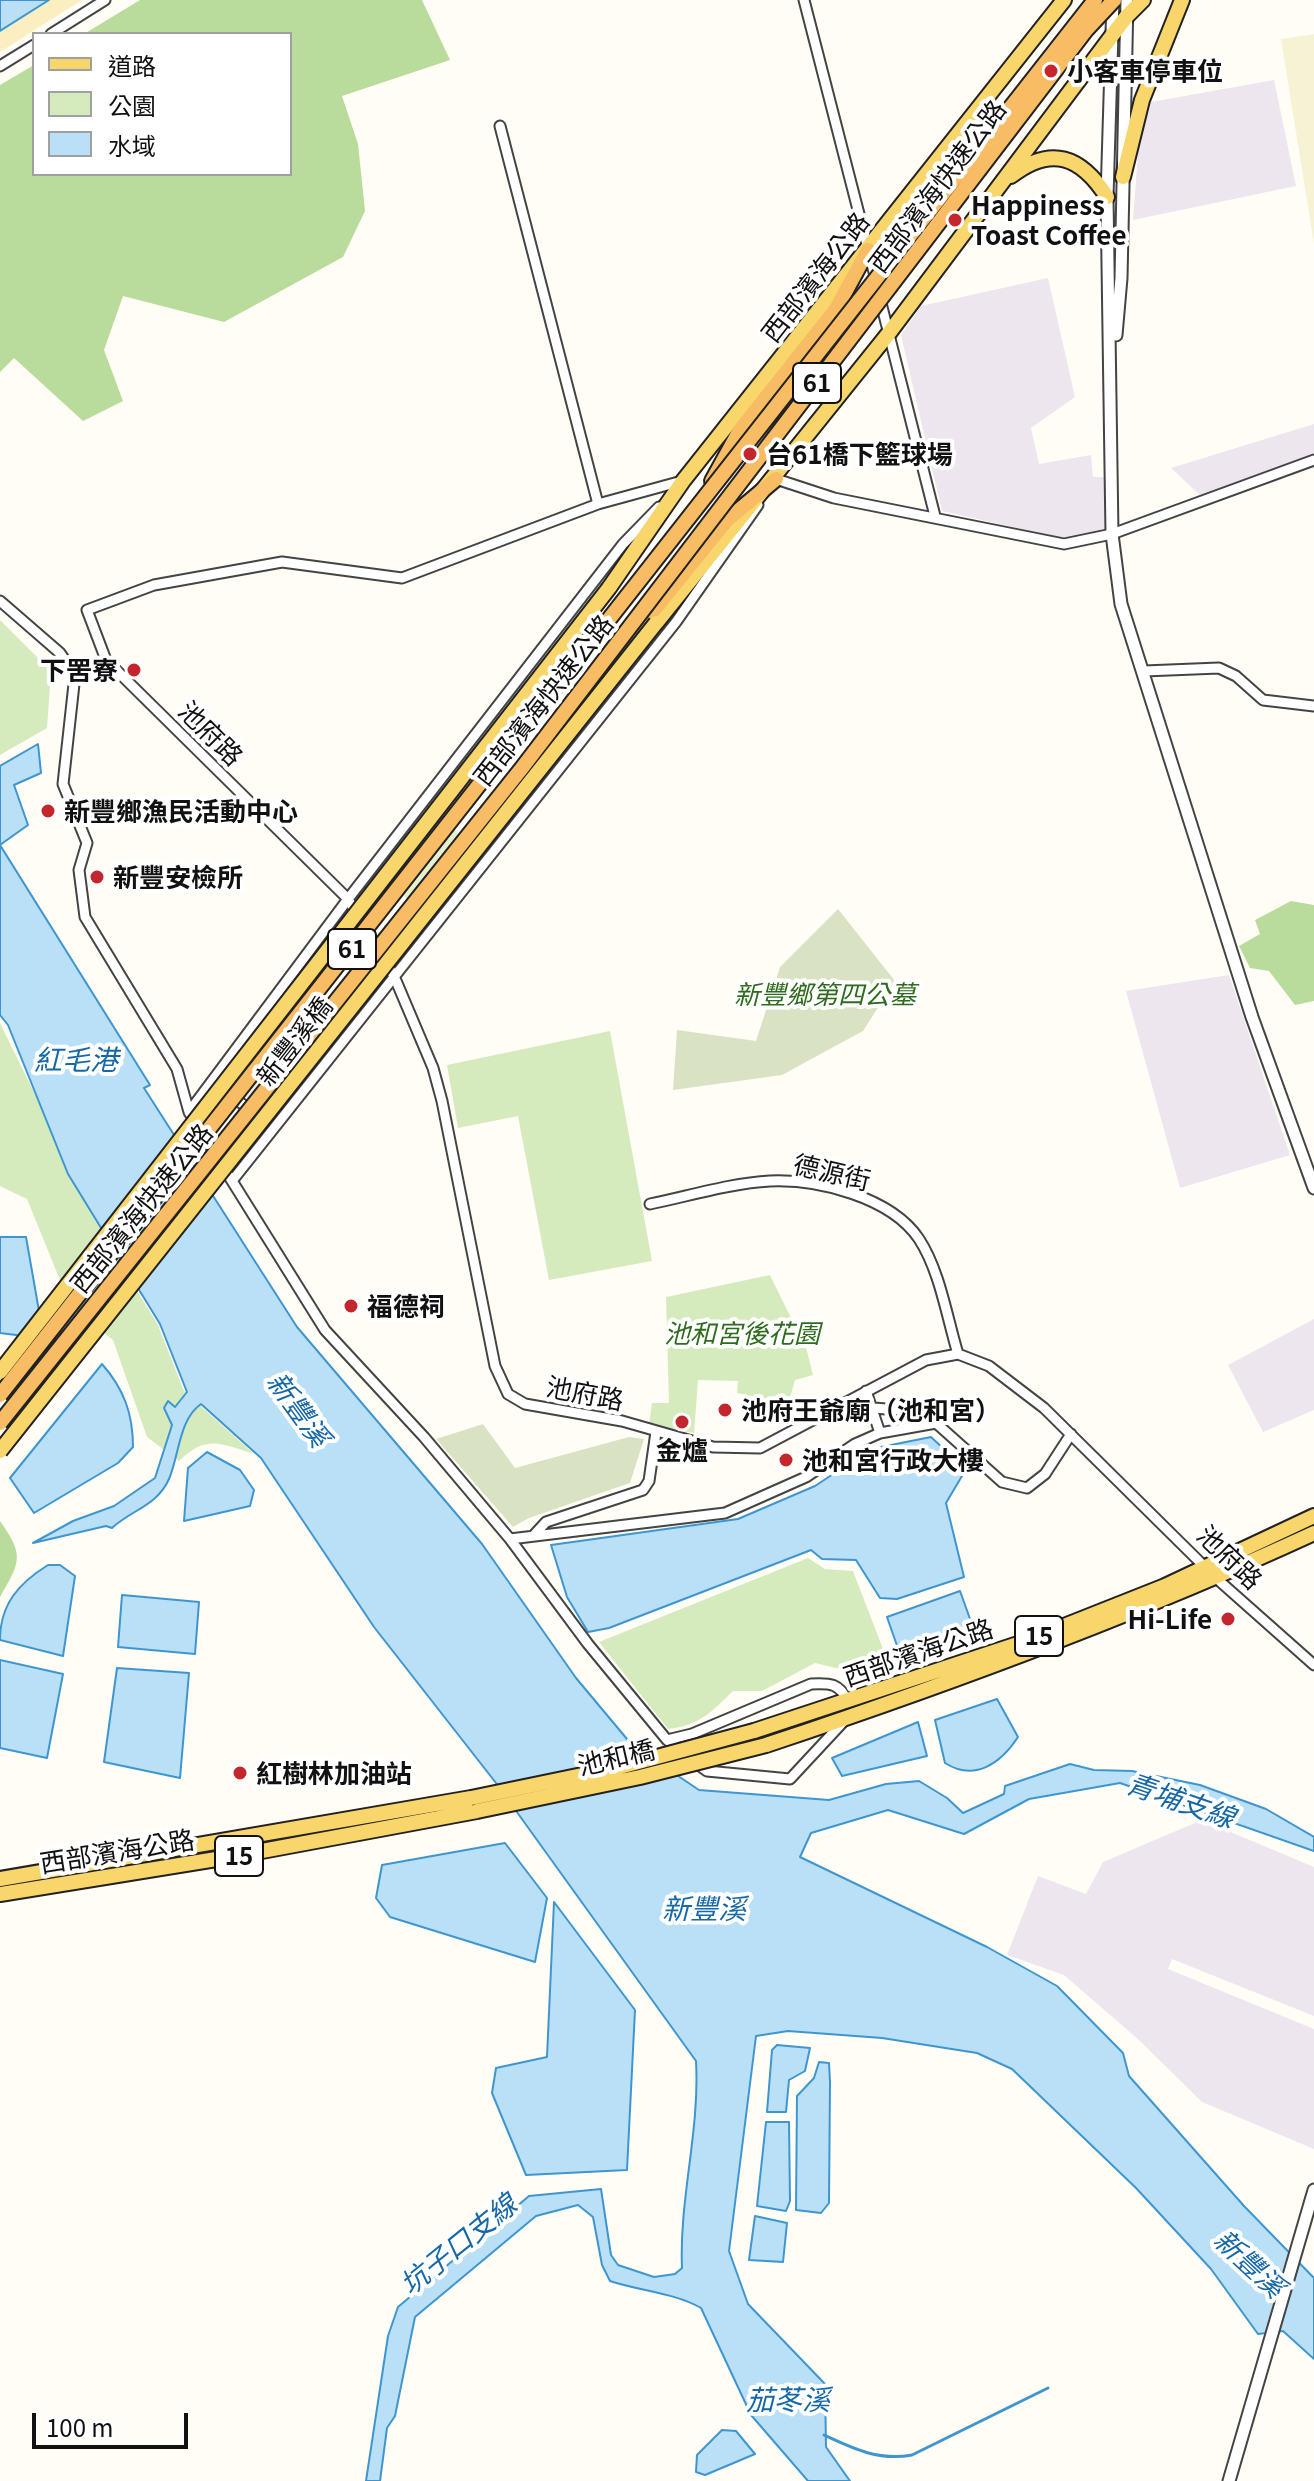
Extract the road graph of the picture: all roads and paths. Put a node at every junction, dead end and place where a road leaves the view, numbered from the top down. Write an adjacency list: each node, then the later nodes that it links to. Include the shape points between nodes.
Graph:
1 (105, 0): 10 (street)
2 (804, 0): 18 (street)
3 (1061, 0): 18 (main road, 西部濱海公路 / 61)
4 (1095, 0): 24 (highway, 西部濱海快速公路 / 61, bridge)
5 (1114, 0): 11 (street); 34 (highway, 西部濱海快速公路 / 61, bridge)
6 (1127, 0): 9 (street)
7 (1143, 0): 9 (main road, 61)
8 (1182, 0): 15 (main road, via 1142,100)
9 (1126, 17): 11 (main road, 61); 15 (street)
10 (54, 32)
11 (1113, 34): 16 (main road, 61); 17 (street)
12 (32, 46): 13 (street)
13 (0, 66)
14 (500, 126): 25 (street)
15 (1123, 177): 20 (street)
16 (995, 189): 17 (main road, via 1027,164 1053,157 1079,165); 19 (main road, 61)
17 (1107, 197): 20 (street)
18 (868, 250): 19 (street); 23 (main road, 西部濱海公路 / 61); 24 (highway, bridge, via 836,309 740,430)
19 (889, 333): 22 (main road, 61); 26 (street)
20 (1111, 391): 27 (street)
21 (1314, 460): 27 (street)
22 (776, 479): 26 (street, via 834,498); 34 (highway, bridge, via 726,521); 36 (street, via 676,622); 53 (main road, 新豐溪橋 / 61, bridge)
23 (683, 481): 25 (street); 28 (main road, 西部濱海公路 / 61); 35 (street, via 623,544)
24 (701, 501): 46 (highway, 西部濱海快速公路 / 61, bridge)
25 (598, 504): 30 (street, via 402,578 282,562 154,585 87,610)
26 (935, 516): 27 (street, via 1064,544)
27 (1112, 534): 31 (street, via 1121,604)
28 (609, 588): 44 (main road, 新豐溪橋 / 61, bridge)
29 (0, 601): 32 (street, via 60,653)
30 (106, 660): 32 (street); 35 (street, 池府路)
31 (1144, 671): 33 (street, via 1219,668 1263,700); 41 (street, via 1252,1017)
32 (75, 675): 38 (street, via 63,784 87,843 79,870 85,917 177,1069)
33 (1314, 706)
34 (522, 768): 48 (highway, 西部濱海快速公路 / 61, bridge)
35 (348, 899): 36 (street, 池府路); 37 (street)
36 (394, 976): 39 (street); 50 (street, 池府路, via 442,1101 501,1384 525,1404)
37 (214, 1080): 38 (street); 39 (street)
38 (189, 1112): 40 (street)
39 (273, 1130): 40 (street)
40 (232, 1181): 57 (street, via 325,1330)
41 (1314, 1188)
42 (650, 1204): 43 (street, 德源街, via 769,1181 840,1191 874,1203 893,1213 927,1254)
43 (958, 1354): 45 (street, 池府路, via 926,1360); 52 (street, 池府路, via 989,1366)
44 (0, 1372)
45 (866, 1391): 47 (street); 50 (street, 池府路, via 760,1448 713,1447)
46 (0, 1395)
47 (874, 1408): 49 (street, via 923,1412); 51 (street)
48 (0, 1423)
49 (936, 1423): 51 (street); 52 (street, via 1002,1482 1027,1488 1038,1481)
50 (656, 1432): 56 (street, via 643,1490 546,1522)
51 (880, 1433): 56 (street, via 806,1477 725,1513)
52 (1071, 1434): 58 (street, 池府路)
53 (0, 1451)
54 (1314, 1516): 58 (main road, 西部濱海公路 / 15)
55 (1314, 1533): 58 (main road, 西部濱海公路 / 15)
56 (533, 1535): 57 (street)
57 (510, 1539): 64 (street)
58 (1212, 1572): 59 (street, 池府路); 60 (main road, 西部濱海公路 / 15); 61 (main road, 西部濱海公路 / 15)
59 (1314, 1665)
60 (848, 1702): 62 (main road, 西部濱海公路 / 15); 63 (street, via 843,1690 831,1683 811,1684)
61 (846, 1718): 65 (main road, 西部濱海公路 / 15); 66 (street, via 790,1779 707,1771)
62 (754, 1731): 67 (main road, 池和橋 / 15, bridge)
63 (692, 1734): 64 (street); 66 (street)
64 (667, 1740): 66 (street)
65 (766, 1745): 67 (main road, 池和橋 / 15, bridge, via 640,1777)
66 (692, 1760)
67 (474, 1804): 68 (main road, 西部濱海公路 / 15); 69 (main road, 西部濱海公路 / 15, via 235,1856)
68 (0, 1879)
69 (0, 1894)
70 (1314, 2190): 71 (street)
71 (1229, 2481)

